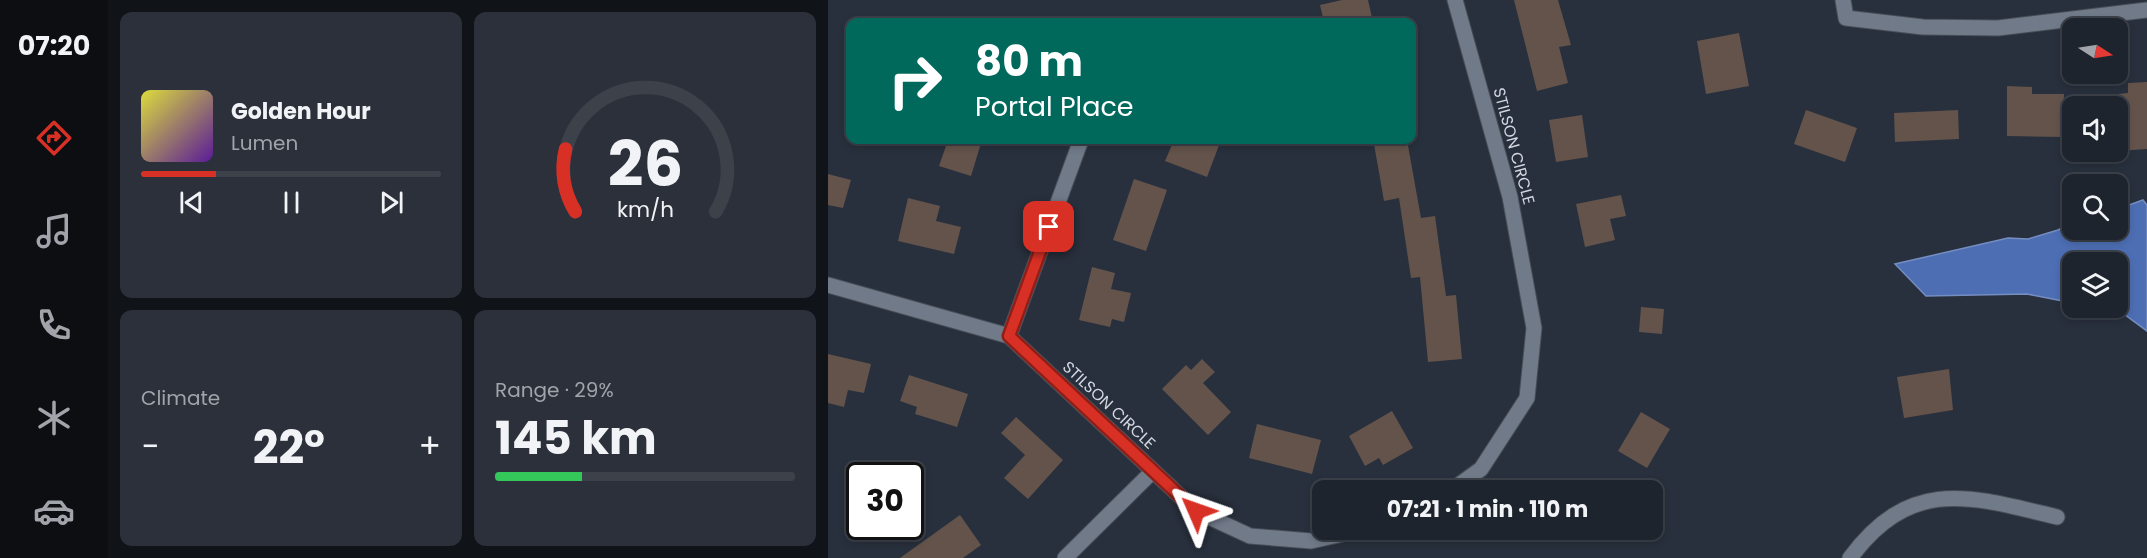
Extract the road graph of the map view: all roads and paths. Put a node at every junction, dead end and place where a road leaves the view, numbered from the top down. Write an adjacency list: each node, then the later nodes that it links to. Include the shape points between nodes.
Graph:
1 (1455, 0): 8 (street, STILSON CIRCLE, via 1510,197 1534,328 1527,398 1482,470)
2 (1843, 0): 3 (street, via 1846,18 1923,27 1998,28)
3 (2147, 10)
4 (1080, 144): 6 (street)
5 (828, 285): 6 (street, STILSON CIRCLE)
6 (1009, 336): 7 (street, STILSON CIRCLE)
7 (1153, 471): 10 (street, STILSON CIRCLE, via 1196,511 1250,536); 11 (street)
8 (1467, 480)
9 (2057, 517): 12 (street, via 1983,499 1955,497 1919,502 1889,517 1867,535)
10 (1316, 540)
11 (1065, 558)
12 (1850, 558)

